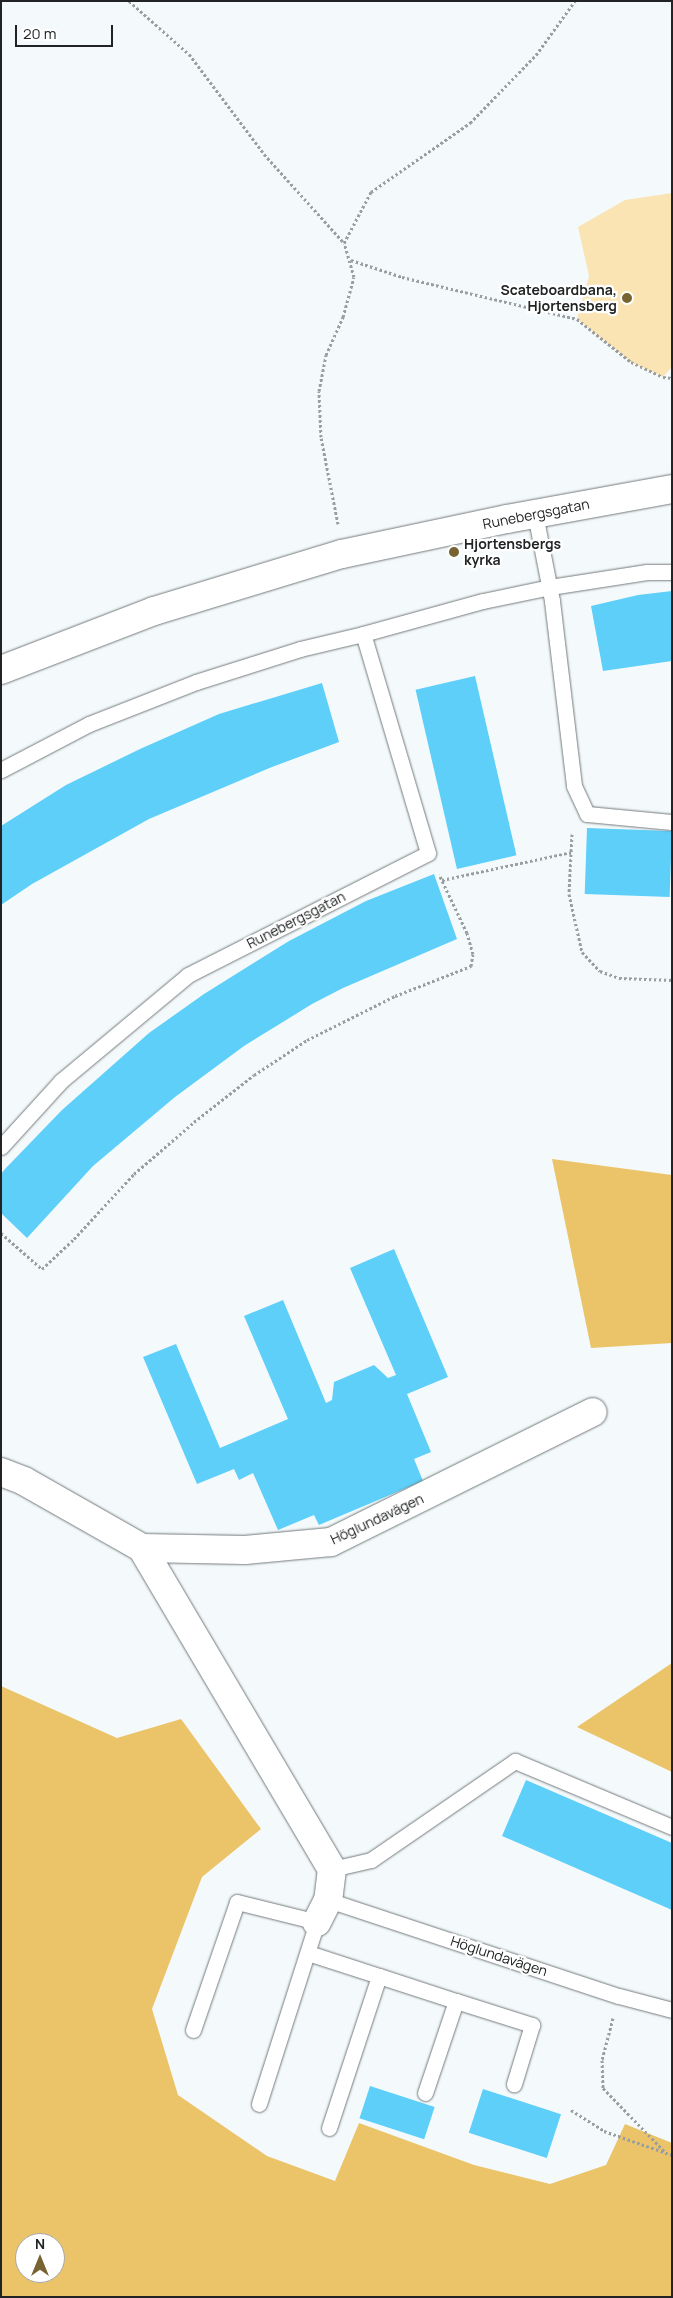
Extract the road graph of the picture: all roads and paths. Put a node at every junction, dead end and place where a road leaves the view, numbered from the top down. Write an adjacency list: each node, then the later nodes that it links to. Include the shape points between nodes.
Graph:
1 (129, 1): 3 (path, via 189,54 264,154)
2 (575, 1): 3 (path, via 536,55 470,123 371,192)
3 (344, 242): 4 (path)
4 (350, 259): 5 (path, via 402,277 577,319 631,362); 8 (path, via 354,277 343,317 326,355 318,391 321,437)
5 (672, 378)
6 (672, 490): 7 (street, Runebergsgatan)
7 (535, 514): 10 (lane); 12 (street, Runebergsgatan, via 342,554 154,611)
8 (340, 533)
9 (672, 572): 10 (lane, via 647,572)
10 (550, 587): 11 (lane, via 483,601); 14 (lane, via 574,786 588,814)
11 (363, 634): 13 (lane, via 300,649 196,682 89,724); 17 (lane)
12 (1, 670)
13 (1, 770)
14 (672, 822)
15 (572, 833): 16 (path)
16 (571, 852): 18 (path); 19 (path, via 569,894 582,952 600,971 620,978)
17 (428, 853): 18 (path); 20 (lane, Runebergsgatan, via 188,975 62,1081)
18 (442, 880): 21 (path, via 467,933 473,954 471,966 395,996 307,1040 254,1075 134,1174 42,1269)
19 (672, 980)
20 (1, 1147)
21 (1, 1233)
22 (593, 1412): 24 (street, Höglundavägen, via 331,1542 245,1550)
23 (1, 1472): 24 (street, Höglundavägen, via 24,1481)
24 (142, 1548): 26 (street, Höglundavägen)
25 (672, 1827): 26 (lane, via 514,1761 371,1860)
26 (332, 1869): 27 (street)
27 (322, 1911): 28 (lane); 30 (lane, Höglundavägen); 33 (lane, Höglundavägen, via 237,1902)
28 (308, 1953): 29 (lane); 36 (lane)
29 (379, 1976): 31 (lane); 38 (lane)
30 (619, 1996): 32 (lane, Höglundavägen); 39 (path, via 602,2060 603,2088)
31 (456, 2001): 34 (lane, via 532,2025); 35 (lane)
32 (672, 2010)
33 (193, 2030)
34 (514, 2084)
35 (426, 2093)
36 (259, 2104)
37 (571, 2110): 39 (path, via 604,2131)
38 (329, 2128)
39 (667, 2154): 40 (path)
40 (672, 2155)

